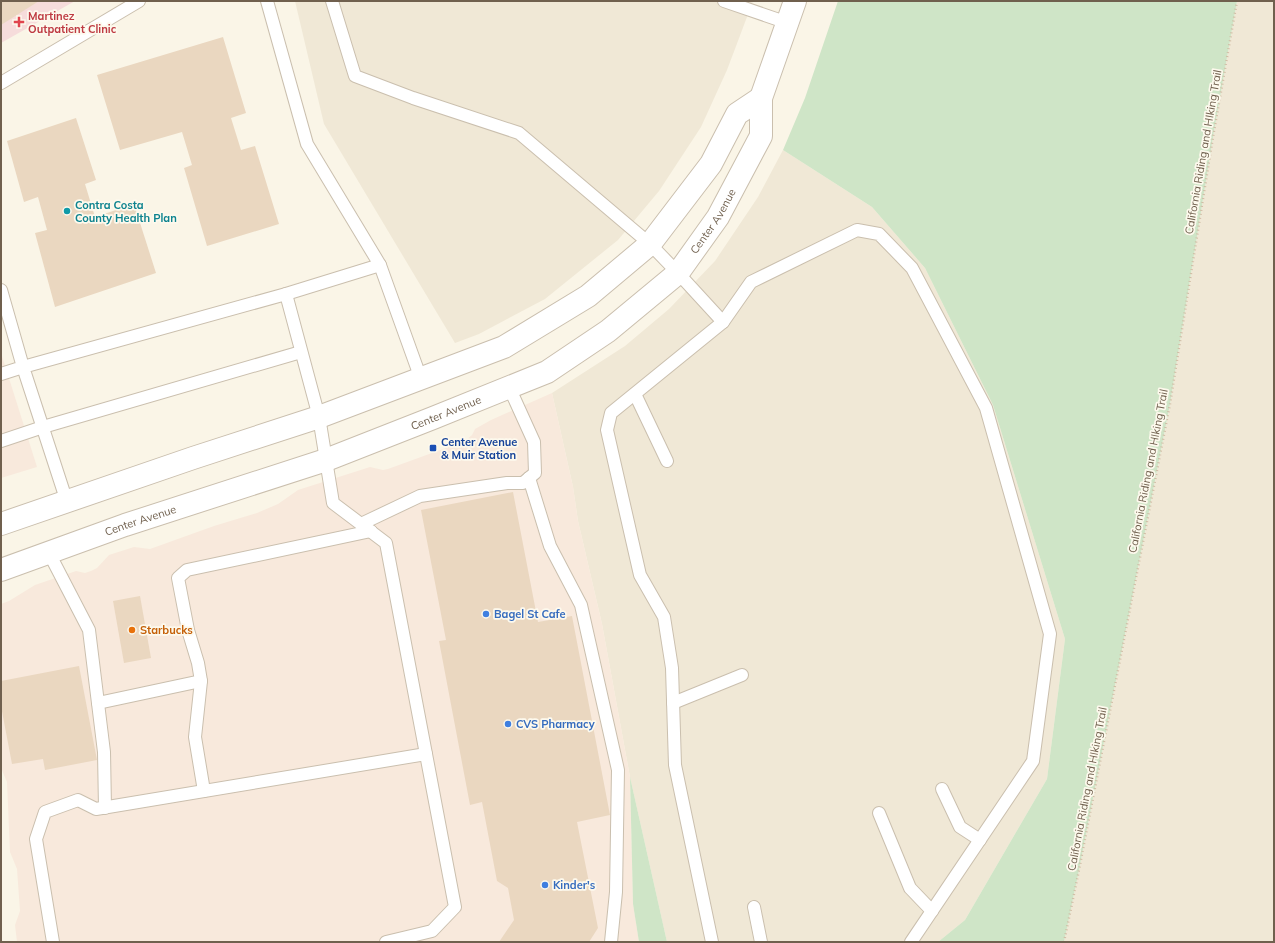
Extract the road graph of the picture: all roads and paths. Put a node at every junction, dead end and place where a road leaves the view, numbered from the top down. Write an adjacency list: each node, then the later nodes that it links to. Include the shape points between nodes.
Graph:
1 (139, 1): 8 (lane)
2 (267, 1): 11 (lane, via 307,144)
3 (332, 1): 10 (lane, via 355,76 519,133)
4 (724, 1): 7 (lane)
5 (795, 1): 7 (street, Center Avenue)
6 (1237, 1): 51 (path, California Riding and HIking Trail, via 1170,404)
7 (788, 23): 9 (street, Center Avenue)
8 (1, 84)
9 (761, 98): 10 (street, via 737,114 711,164); 12 (street, Center Avenue, via 762,136 718,217)
10 (650, 244): 12 (lane); 19 (street, via 588,296 504,347)
11 (380, 265): 14 (lane); 19 (lane)
12 (678, 273): 15 (lane); 20 (street, Center Avenue, via 608,331 547,372)
13 (1, 290): 17 (lane)
14 (286, 294): 16 (lane); 17 (lane)
15 (724, 322): 21 (lane); 42 (lane, via 751,282 856,230 880,234 912,268 986,408 1050,634 1033,761)
16 (301, 352): 22 (lane); 23 (lane)
17 (23, 367): 18 (lane); 23 (lane)
18 (1, 374)
19 (421, 379): 22 (street)
20 (509, 387): 25 (street, Center Avenue); 27 (lane, via 534,442 536,473)
21 (635, 394): 26 (lane); 36 (lane, via 611,413 607,430 640,575 664,617 672,668)
22 (319, 416): 25 (lane); 28 (street)
23 (43, 427): 24 (lane); 28 (lane)
24 (1, 441)
25 (326, 460): 30 (lane, via 333,503); 31 (street, Center Avenue, via 124,525)
26 (667, 461)
27 (529, 478): 30 (lane, via 523,483 507,483 420,496); 47 (lane, via 550,546 581,605 618,770 616,892)
28 (67, 502): 29 (street)
29 (1, 524)
30 (366, 528): 34 (lane, via 187,570 178,578); 37 (lane, via 386,543)
31 (49, 553): 32 (street, Center Avenue); 35 (lane, via 89,630)
32 (1, 570)
33 (742, 675): 36 (lane)
34 (201, 681): 35 (lane); 39 (lane, via 195,737)
35 (98, 703): 40 (lane, via 104,752)
36 (673, 703): 48 (lane, via 675,765)
37 (426, 754): 39 (lane); 46 (lane, via 455,907 432,931)
38 (942, 789): 42 (lane, via 960,827)
39 (204, 791): 40 (lane)
40 (105, 808): 45 (lane, via 96,809 78,800 45,812 36,839)
41 (879, 813): 44 (lane, via 910,888)
42 (980, 840): 44 (lane)
43 (754, 907): 49 (lane)
44 (932, 911): 50 (lane)
45 (53, 942)
46 (386, 942)
47 (611, 942)
48 (712, 942)
49 (761, 942)
50 (911, 942)
51 (1064, 942)

